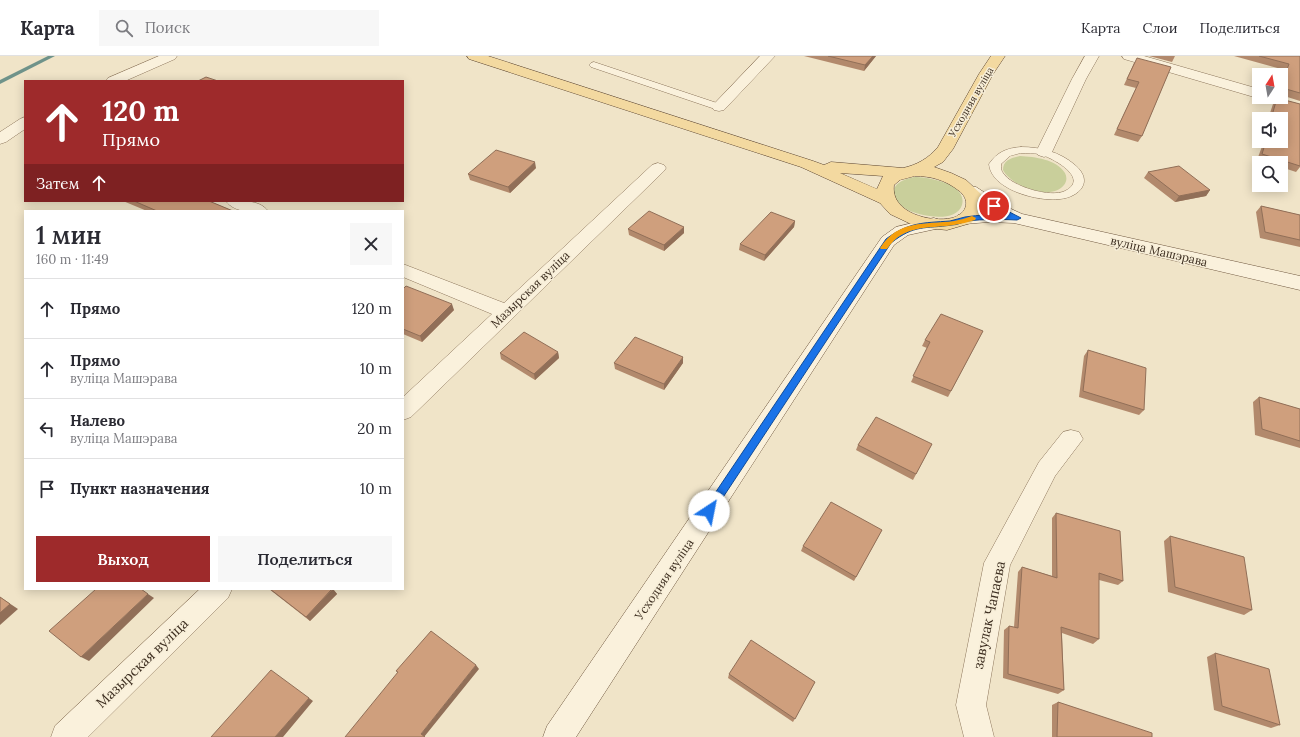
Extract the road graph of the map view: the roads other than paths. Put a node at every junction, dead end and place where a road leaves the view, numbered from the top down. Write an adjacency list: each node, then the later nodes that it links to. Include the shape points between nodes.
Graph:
1 (170, 56): 8 (street)
2 (474, 56): 15 (main road)
3 (768, 56): 10 (street)
4 (998, 56): 13 (main road, Усходняя вуліца)
5 (1092, 56): 14 (street)
6 (1129, 56): 9 (street)
7 (594, 65): 10 (lane)
8 (115, 80)
9 (1252, 92)
10 (719, 107)
11 (24, 123): 12 (street)
12 (0, 139)
13 (945, 149): 17 (main road, Усходняя вуліца, via 937,159); 18 (main road, Усходняя вуліца)
14 (1044, 152): 14 (lane, via 1070,165 1077,173 1077,187 1068,193 1053,196 1030,194 1007,184 996,172 995,164 999,157 1009,152)
15 (808, 164): 17 (main road, via 867,171); 20 (main road)
16 (658, 168): 28 (street, Мазырская вуліца)
17 (909, 172): 18 (main road, via 938,173); 20 (main road, Усходняя вуліца, via 889,180 885,186 884,192)
18 (966, 188): 22 (street, вуліца Машэрава); 23 (main road, Усходняя вуліца, via 974,199 975,207)
19 (237, 202): 21 (street)
20 (889, 203): 24 (main road, via 901,214 916,221); 25 (street, Усходняя вуліца, via 892,228)
21 (257, 210)
22 (1017, 218): 23 (street, вуліца Машэрава); 27 (street, вуліца Машэрава)
23 (964, 219): 24 (main road, via 953,223)
24 (934, 224): 25 (street, Усходняя вуліца, via 902,231)
25 (888, 241): 33 (street, Усходняя вуліца)
26 (404, 270): 28 (street)
27 (1300, 283)
28 (506, 312): 29 (street, Мазырская вуліца)
29 (404, 411)
30 (1071, 439): 34 (street, завулак Чапаева, via 1046,469 997,563 971,705)
31 (218, 590): 32 (street, Мазырская вуліца)
32 (66, 737)
33 (558, 737)
34 (979, 737)

